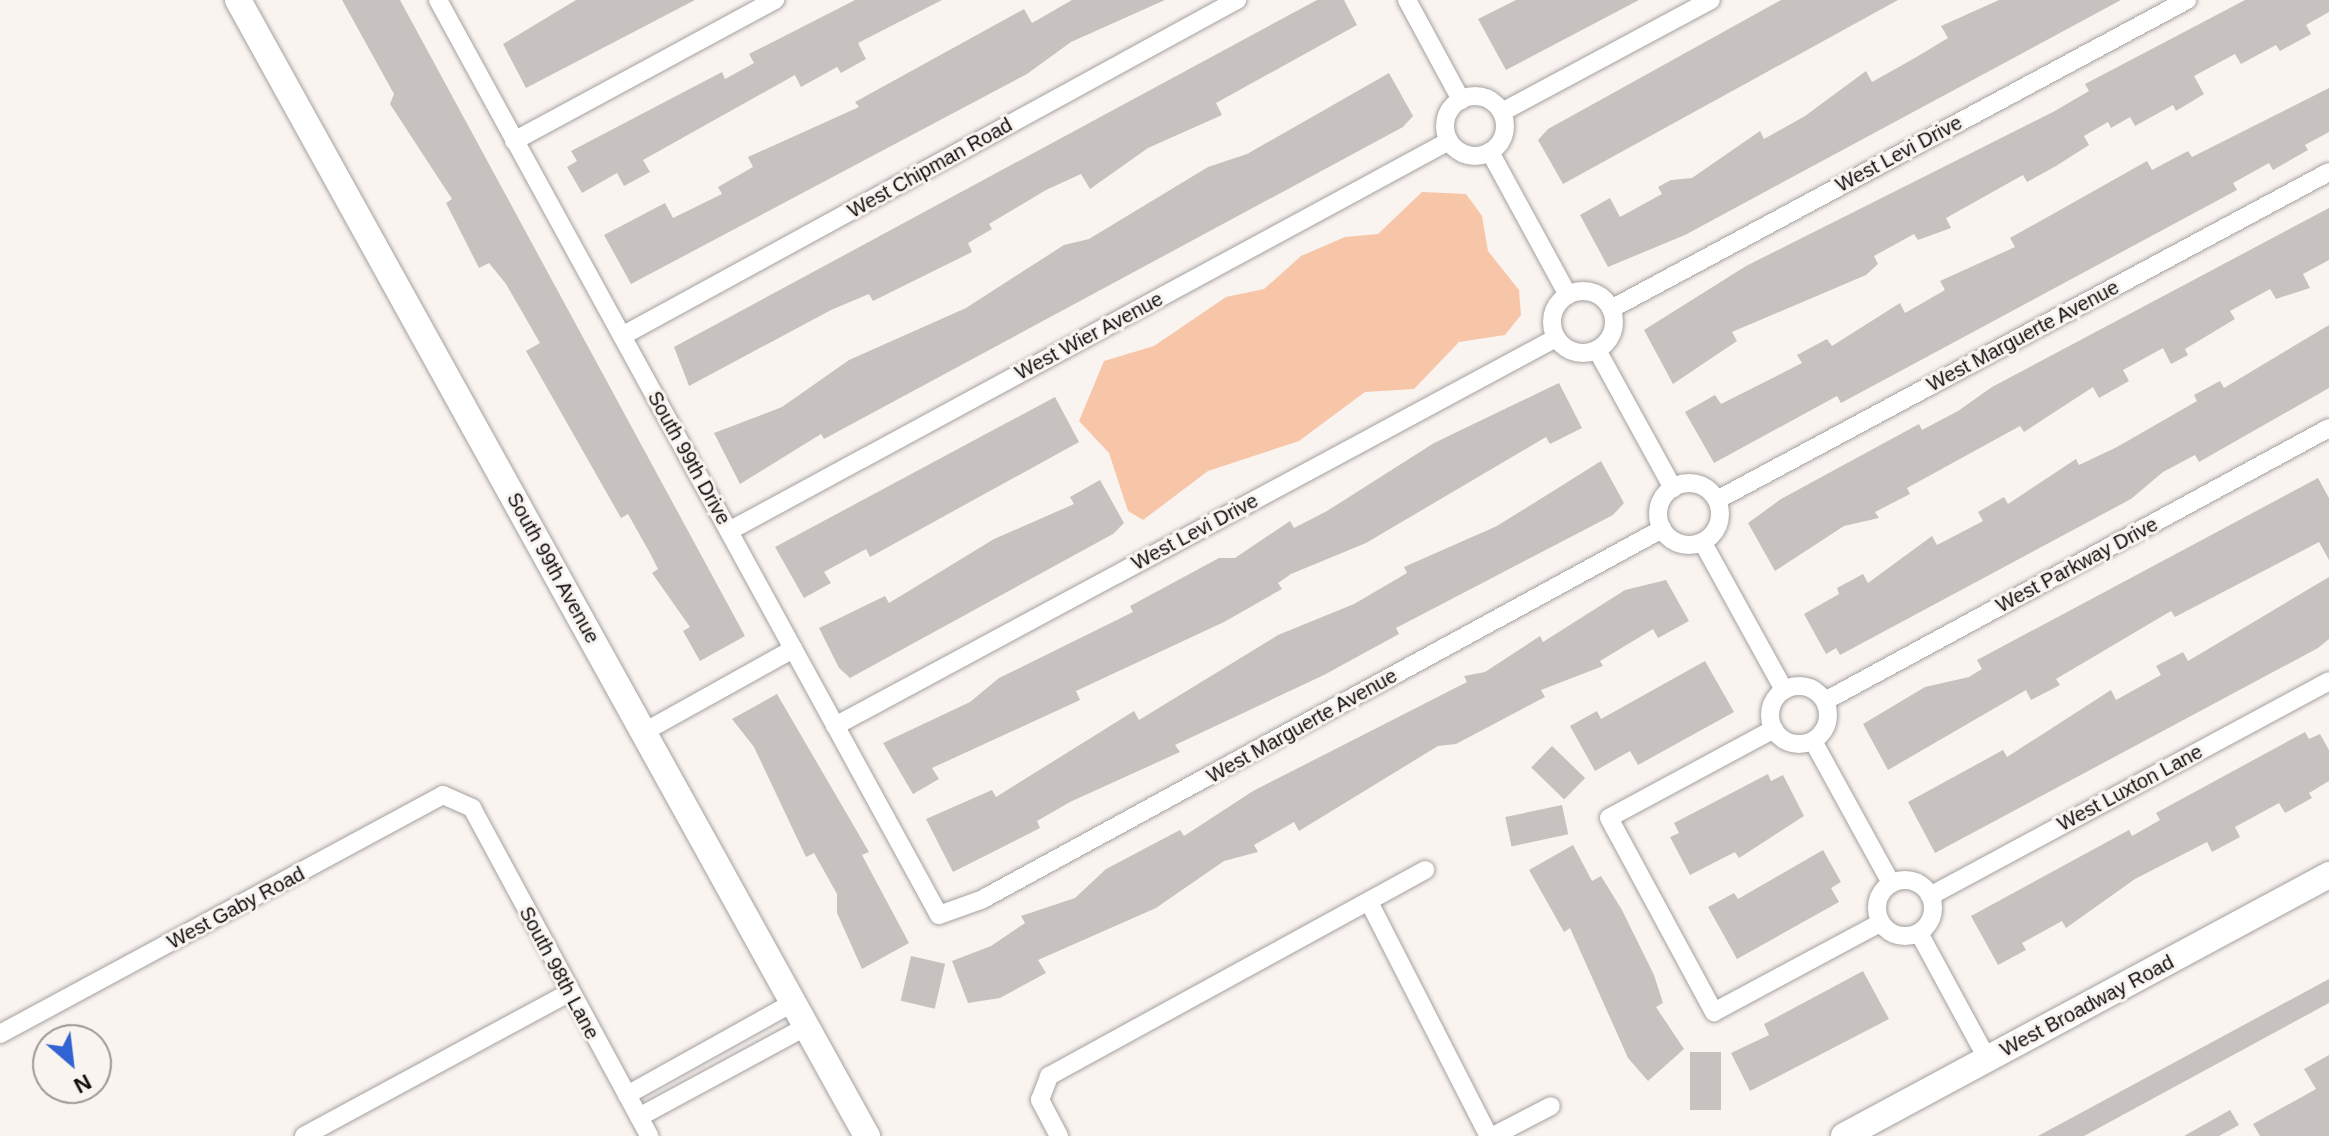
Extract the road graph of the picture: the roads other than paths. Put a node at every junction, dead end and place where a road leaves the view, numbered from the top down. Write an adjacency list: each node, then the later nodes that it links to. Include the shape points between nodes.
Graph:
1 (238, 0): 31 (main road, South 99th Avenue)
2 (438, 0): 10 (street, South 99th Drive)
3 (775, 0): 10 (street)
4 (1237, 0): 16 (street, West Chipman Road)
5 (1407, 0): 8 (street)
6 (1711, 0): 9 (street)
7 (2187, 0): 15 (street, West Levi Drive)
8 (1461, 100): 9 (street, via 1489,99); 11 (street, via 1446,118)
9 (1502, 112): 12 (street, via 1505,130)
10 (514, 141): 16 (street, South 99th Drive)
11 (1449, 141): 12 (street, via 1467,155); 23 (street, West Wier Avenue)
12 (1490, 152): 14 (street)
13 (2329, 172): 21 (street, West Marguerte Avenue)
14 (1568, 295): 15 (street, via 1597,295); 17 (street, via 1552,319)
15 (1611, 309): 18 (street, via 1613,329)
16 (622, 336): 23 (street, South 99th Drive)
17 (1556, 338): 18 (street, via 1579,353); 29 (street, West Levi Drive)
18 (1597, 350): 20 (street)
19 (2329, 428): 28 (street, West Parkway Drive)
20 (1673, 488): 21 (street, via 1697,484); 22 (street, via 1659,506)
21 (1717, 500): 24 (street, via 1718,527)
22 (1662, 529): 24 (street, via 1680,544); 39 (street, West Marguerte Avenue, via 981,900)
23 (729, 531): 25 (street, South 99th Drive)
24 (1703, 543): 27 (street)
25 (793, 649): 29 (street, South 99th Drive); 31 (street)
26 (2329, 681): 37 (street, West Luxton Lane)
27 (1784, 690): 28 (street, via 1805,686); 30 (street, via 1770,711)
28 (1825, 701): 32 (street, via 1826,727)
29 (835, 726): 39 (street, South 99th Drive)
30 (1774, 729): 32 (street, via 1788,742); 40 (street, via 1609,818 1714,1012)
31 (644, 732): 43 (main road, South 99th Avenue)
32 (1813, 741): 36 (street)
33 (472, 808): 42 (street, South 98th Lane); 45 (street, West Gaby Road, via 443,795)
34 (1425, 870): 38 (street)
35 (2329, 875): 46 (main road, West Broadway Road)
36 (1891, 883): 37 (street, via 1914,881); 40 (street, via 1879,896)
37 (1930, 896): 41 (street, via 1932,917)
38 (1369, 902): 53 (street, via 1049,1076 1040,1100); 54 (street)
39 (939, 915)
40 (1880, 923): 41 (street, via 1893,934)
41 (1919, 933): 46 (street)
42 (569, 993): 47 (street, South 98th Lane); 50 (street)
43 (796, 1001): 44 (main road, South 99th Avenue); 47 (street)
44 (809, 1025): 49 (street); 52 (main road, South 99th Avenue)
45 (0, 1034)
46 (1988, 1060): 55 (main road, West Broadway Road)
47 (627, 1095): 49 (street, South 98th Lane)
48 (1551, 1106): 54 (street)
49 (639, 1117): 51 (street, South 98th Lane)
50 (304, 1136)
51 (649, 1136)
52 (867, 1136)
53 (1059, 1136)
54 (1491, 1136)
55 (1844, 1136)

